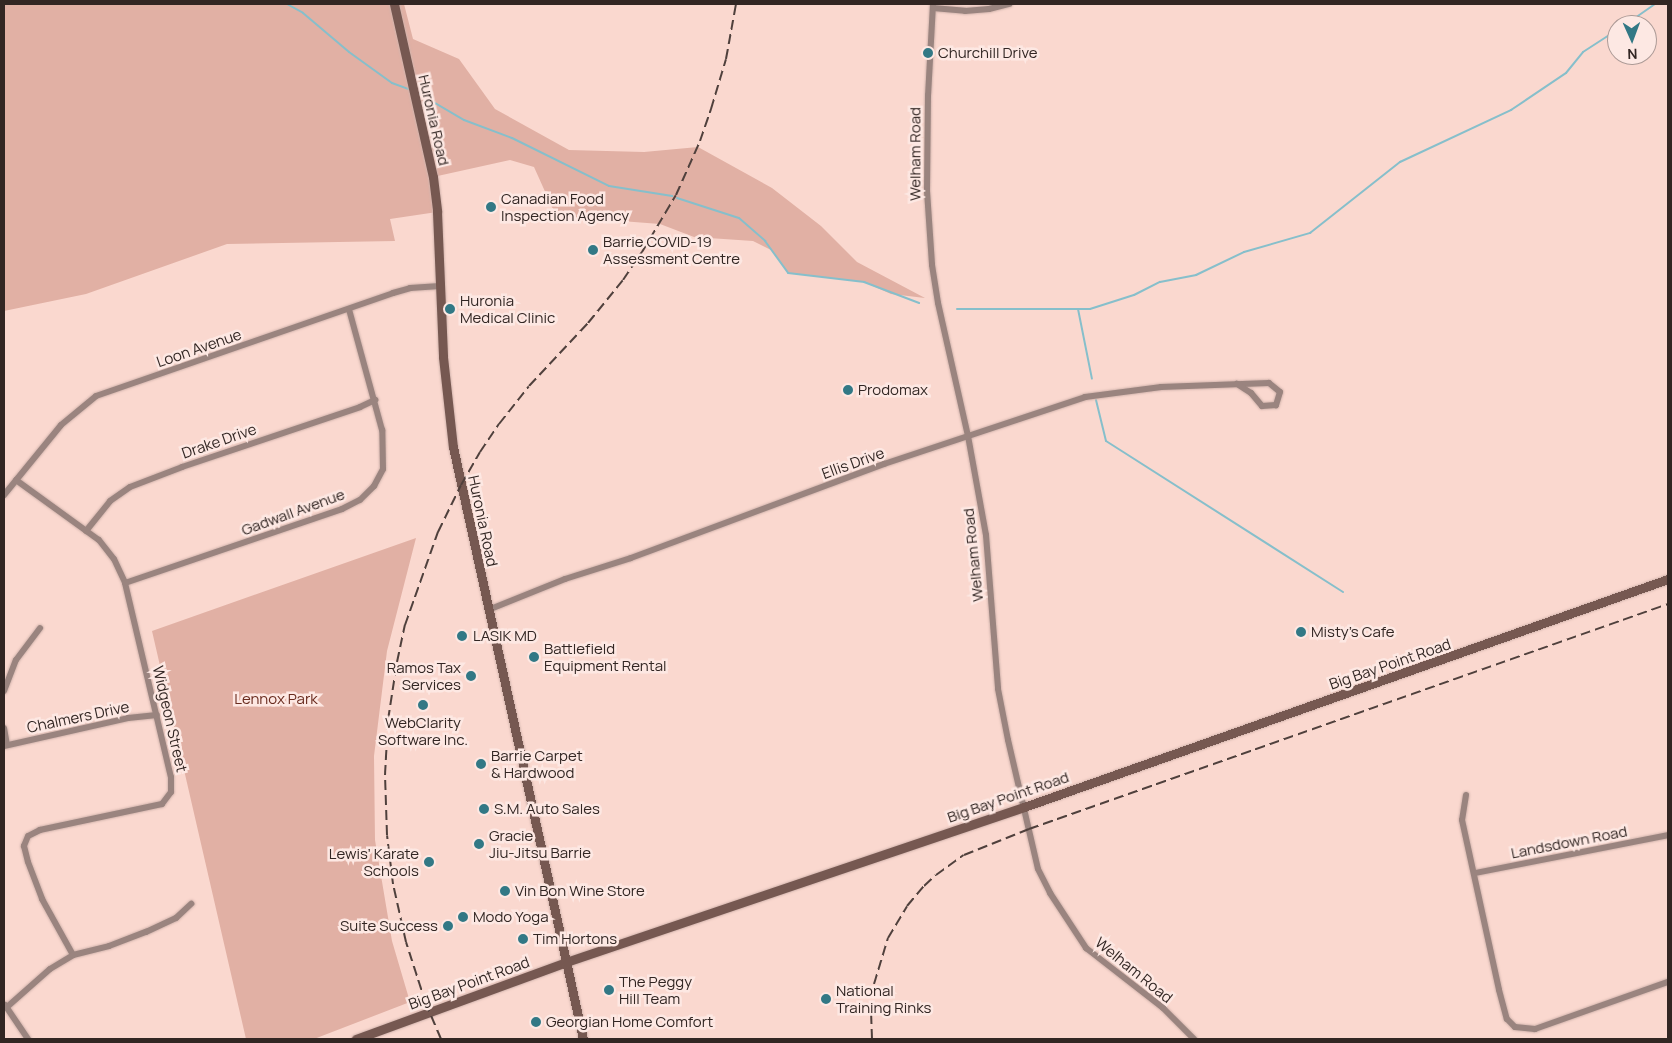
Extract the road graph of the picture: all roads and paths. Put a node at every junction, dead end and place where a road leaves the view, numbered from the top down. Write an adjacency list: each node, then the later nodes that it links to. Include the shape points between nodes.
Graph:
1 (394, 4): 4 (street, Huronia Road, via 433,176 438,212)
2 (1009, 4): 3 (street, via 965,10)
3 (933, 6): 8 (street, Welham Road, via 927,191 932,265)
4 (440, 286): 5 (street, Loon Avenue, via 410,288); 14 (street, Huronia Road, via 443,357 453,447)
5 (349, 309): 7 (street, Gadwall Avenue); 9 (street, Loon Avenue, via 96,396 61,425)
6 (1237, 384): 6 (street, Ellis Drive, via 1262,406 1276,405 1280,392 1269,383); 8 (street, Ellis Drive, via 1161,387 1085,397)
7 (375, 400): 11 (street, Drake Drive, via 130,487 110,501); 13 (street, Gadwall Avenue, via 382,430 384,469 360,500)
8 (968, 436): 14 (street, Ellis Drive, via 566,579); 21 (street, Welham Road, via 986,535 998,689)
9 (16, 480): 10 (street, Loon Avenue); 11 (street, Widgeon Street)
10 (4, 495)
11 (86, 531): 13 (street, Widgeon Street, via 99,540 114,559)
12 (1668, 579): 21 (street, Big Bay Point Road)
13 (125, 583): 17 (street, Widgeon Street)
14 (488, 610): 26 (street, Huronia Road)
15 (40, 628): 16 (street, via 16,660)
16 (4, 691)
17 (157, 715): 19 (street, Chalmers Drive, via 128,718); 25 (street, Widgeon Street, via 171,777 171,792 162,804 40,830 28,836 24,846 42,899)
18 (4, 728): 19 (street)
19 (6, 746)
20 (1466, 795): 23 (street, via 1462,820)
21 (1024, 807): 26 (street, Big Bay Point Road); 32 (street, Welham Road, via 1038,869 1086,948 1163,1008)
22 (1668, 835): 23 (street, Landsdown Road)
23 (1475, 873): 27 (street, via 1501,997 1507,1019 1515,1027 1535,1029)
24 (191, 904): 25 (street, via 176,918 146,932)
25 (73, 955): 28 (street, via 50,969)
26 (566, 962): 30 (street, Big Bay Point Road); 31 (street, Huronia Road)
27 (1668, 982)
28 (5, 1006): 29 (street)
29 (28, 1039)
30 (356, 1039)
31 (584, 1039)
32 (1194, 1039)

